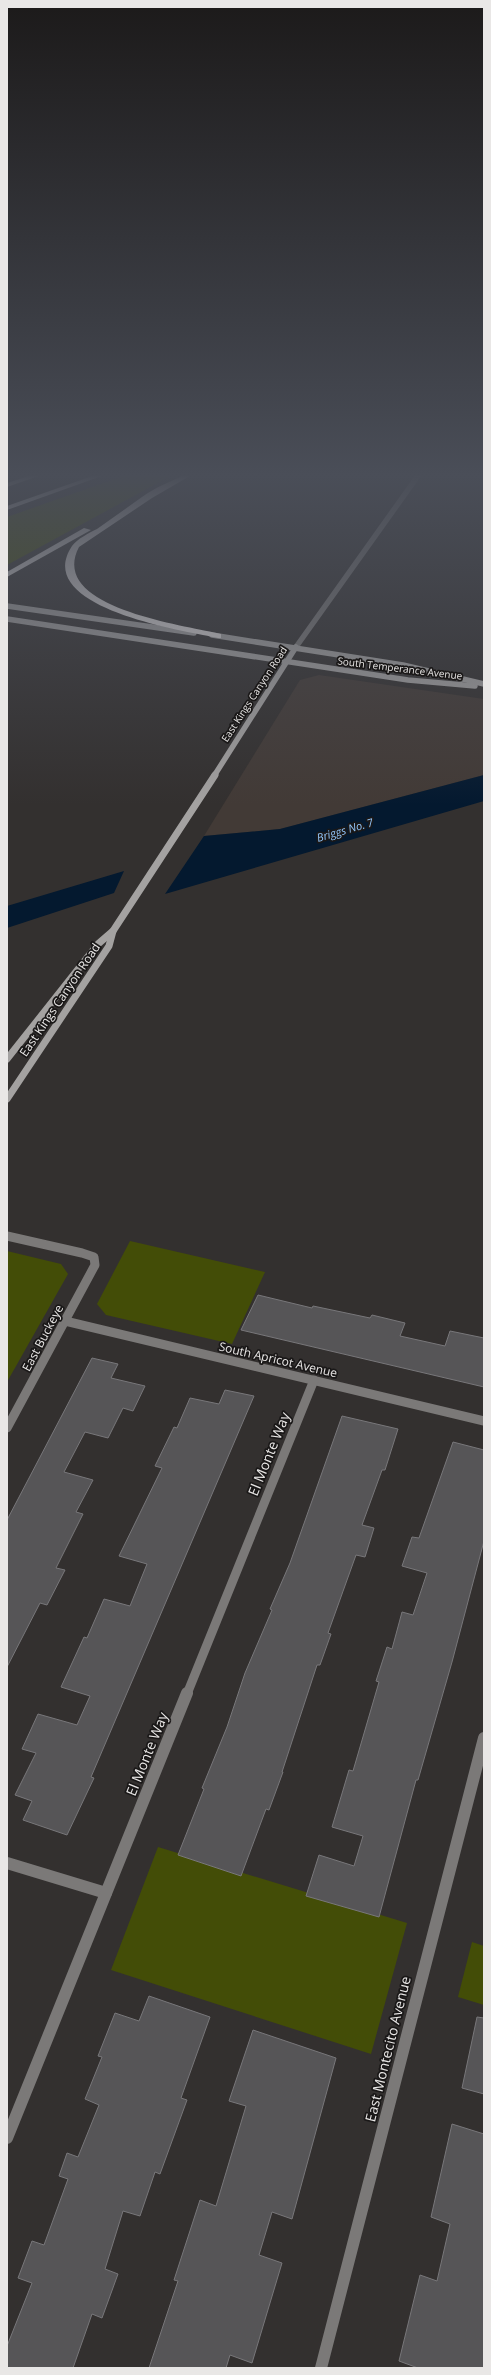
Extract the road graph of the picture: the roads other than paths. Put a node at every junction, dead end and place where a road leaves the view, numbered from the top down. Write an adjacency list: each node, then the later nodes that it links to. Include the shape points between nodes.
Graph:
1 (77, 584): 5 (highway, via 86,595 110,606)
2 (341, 584): 6 (street, East Kings Canyon Road)
3 (7, 606): 5 (main road, South Temperance Avenue)
4 (7, 619): 7 (main road, South Temperance Avenue)
5 (218, 636): 6 (main road, South Temperance Avenue)
6 (296, 647): 7 (main road, East Kings Canyon Road); 8 (main road, South Temperance Avenue, via 428,670)
7 (287, 662): 8 (main road, South Temperance Avenue, via 408,680); 9 (main road, East Kings Canyon Road)
8 (484, 685)
9 (113, 931): 10 (main road, East Kings Canyon Road, via 98,944); 11 (main road, East Kings Canyon Road, via 109,946)
10 (7, 1059)
11 (7, 1099)
12 (7, 1236): 13 (street, East Buckeye, via 94,1258 95,1265)
13 (65, 1321): 14 (street, South Apricot Avenue); 16 (street, East Buckeye)
14 (314, 1380): 15 (street, South Apricot Avenue); 19 (street, El Monte Way)
15 (484, 1421)
16 (7, 1428)
17 (484, 1738): 21 (street, East Montecito Avenue)
18 (7, 1863): 19 (street)
19 (106, 1893): 20 (street, El Monte Way)
20 (7, 2138)
21 (321, 2368)

